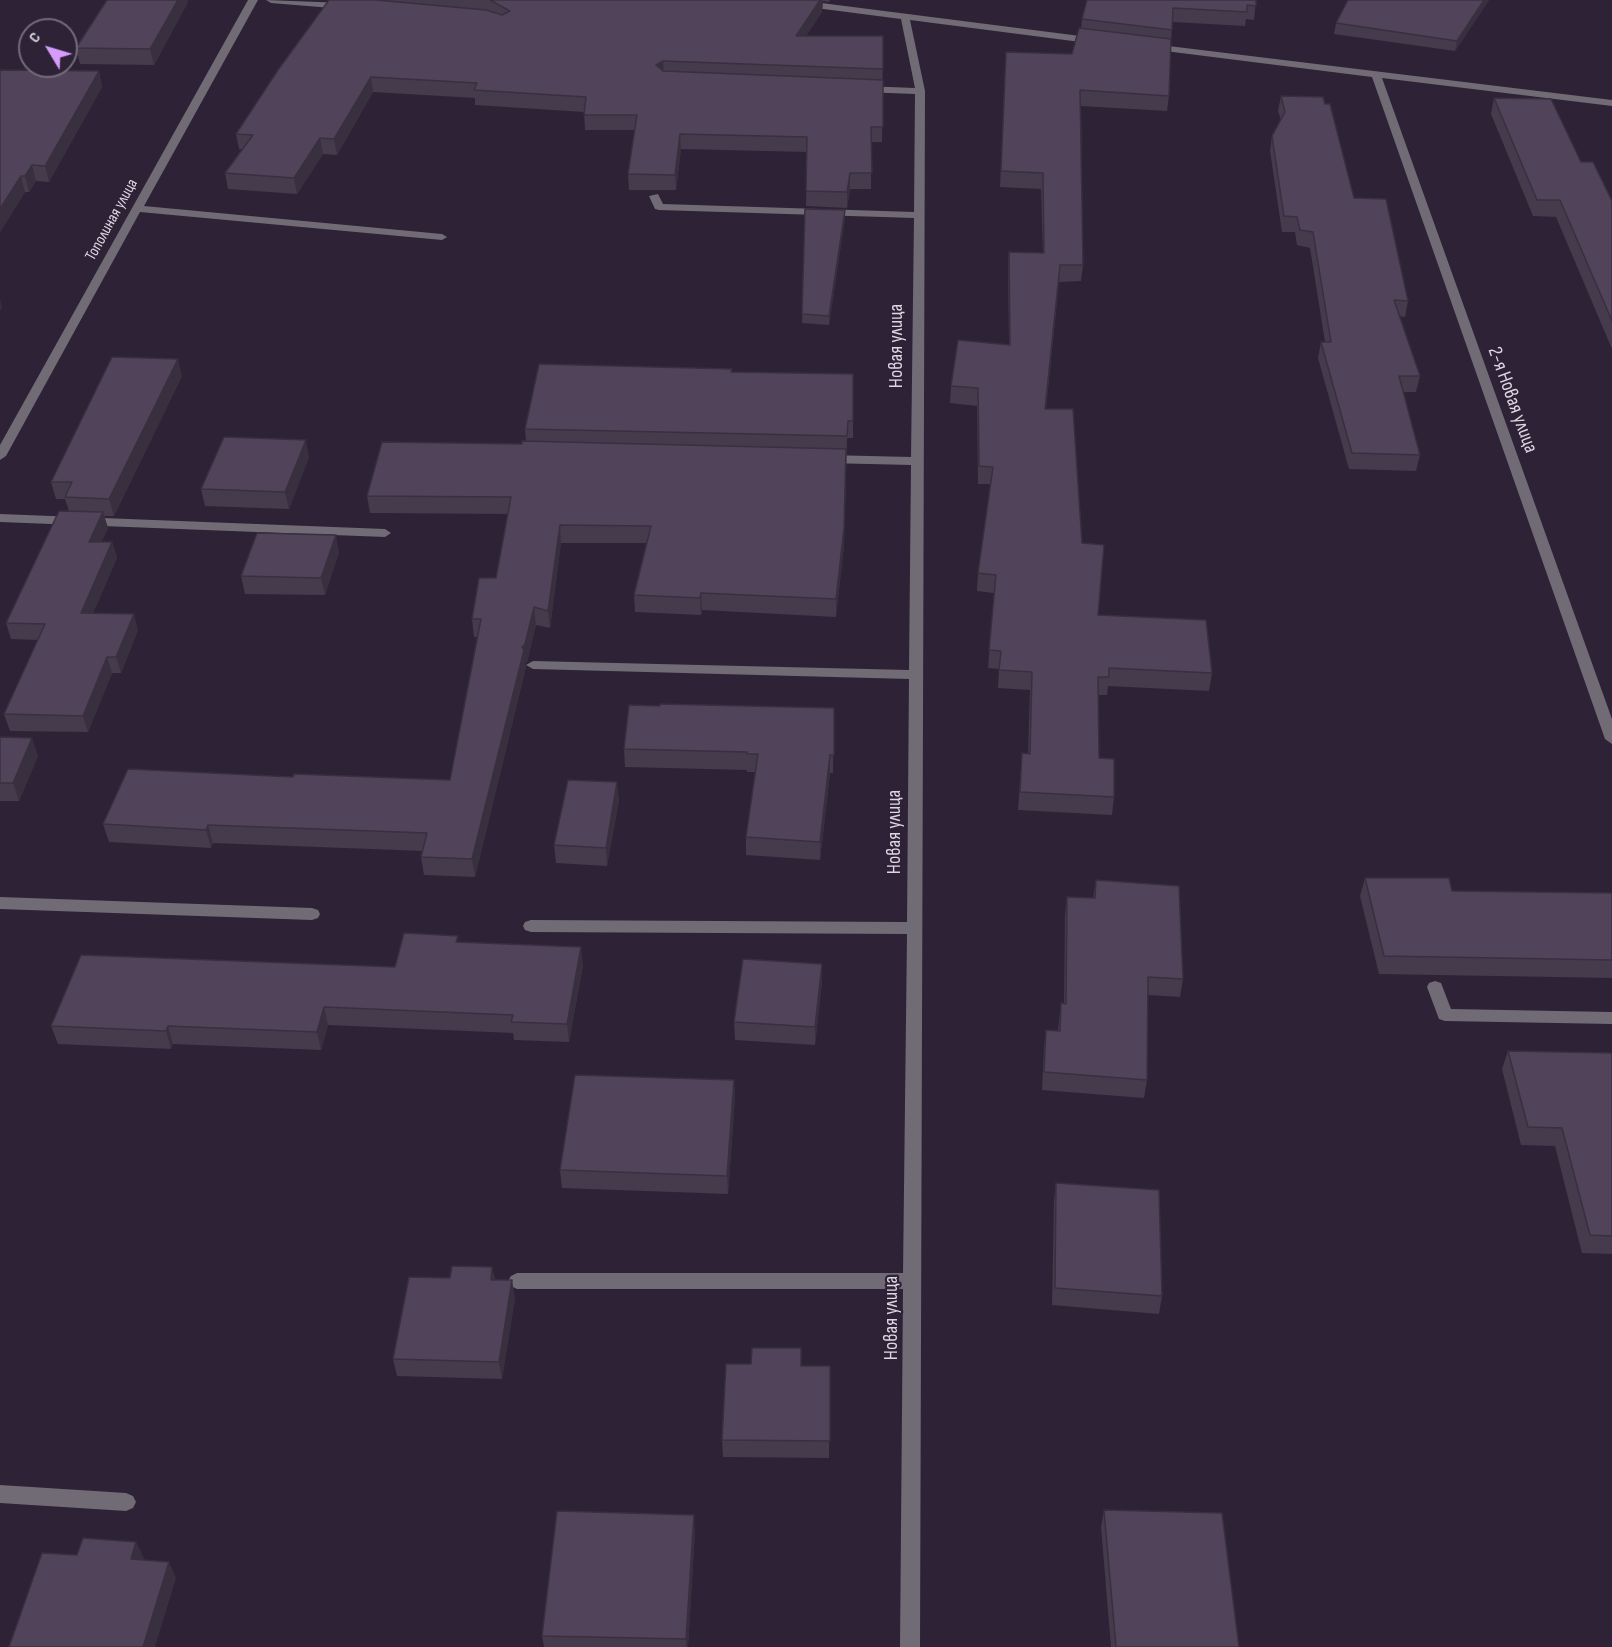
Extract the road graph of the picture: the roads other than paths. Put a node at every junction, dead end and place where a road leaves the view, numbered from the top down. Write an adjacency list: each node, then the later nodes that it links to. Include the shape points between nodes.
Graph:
1 (253, 0): 13 (street, Тополиная улица)
2 (272, 0): 4 (street)
3 (777, 0): 5 (street)
4 (352, 7)
5 (905, 18): 6 (street); 10 (street, Новая улица)
6 (1105, 42)
7 (1141, 46): 8 (street)
8 (1376, 74): 11 (street); 24 (street, 2-я Новая улица)
9 (850, 88): 10 (street)
10 (920, 91): 14 (street, Новая улица)
11 (1612, 103)
12 (654, 195): 14 (street, via 659,207)
13 (137, 209): 15 (street); 16 (street, Тополиная улица)
14 (919, 215): 19 (street, Новая улица)
15 (442, 237)
16 (5, 437): 17 (street, Тополиная улица)
17 (0, 456)
18 (812, 459): 19 (street)
19 (917, 461): 23 (street, Новая улица)
20 (0, 518): 21 (street)
21 (385, 533)
22 (533, 665): 23 (street)
23 (916, 675): 28 (street, Новая улица)
24 (1612, 739)
25 (0, 903): 26 (street)
26 (312, 914)
27 (531, 926): 28 (street)
28 (915, 928): 32 (street, Новая улица)
29 (1435, 987): 30 (street, via 1445,1015)
30 (1612, 1018)
31 (517, 1281): 32 (street)
32 (913, 1281): 35 (street, Новая улица)
33 (0, 1494): 34 (street)
34 (126, 1502)
35 (910, 1647)

